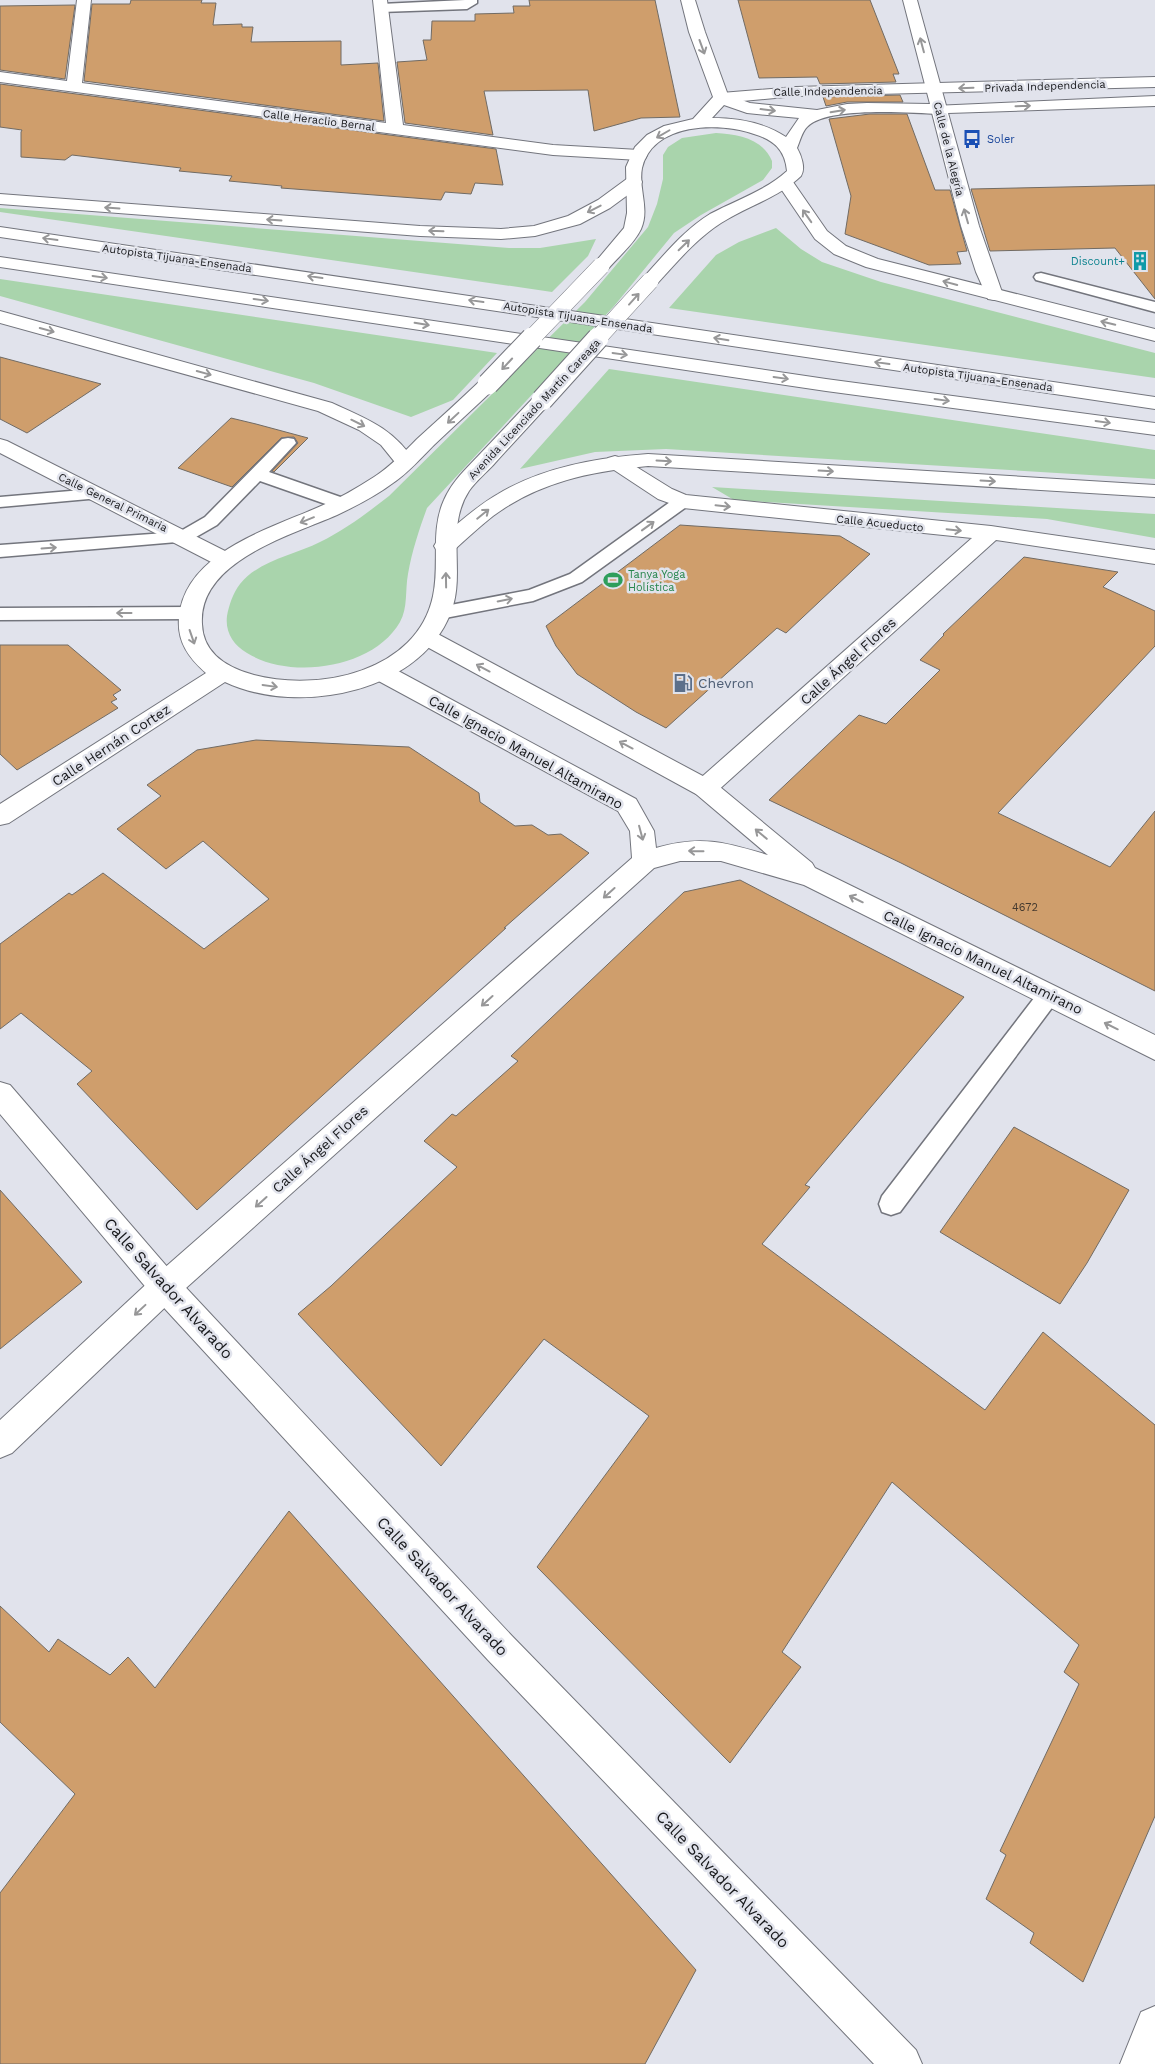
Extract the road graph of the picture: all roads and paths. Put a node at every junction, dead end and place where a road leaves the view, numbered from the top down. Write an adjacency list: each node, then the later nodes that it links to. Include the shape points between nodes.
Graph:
1 (84, 0): 8 (main road)
2 (471, 0): 5 (lane, via 472,3 466,5)
3 (688, 0): 10 (main road, one-way to 10)
4 (910, 0): 9 (main road, Calle de la Alegría, one-way to 4)
5 (380, 4): 15 (main road)
6 (0, 77): 8 (main road, Calle Heraclio Bernal)
7 (1155, 82): 9 (main road, Privada Independencia, one-way to 9)
8 (74, 86): 15 (main road, Calle Heraclio Bernal)
9 (934, 89): 10 (main road, Calle Independencia, via 764,92); 12 (main road, Calle de la Alegría)
10 (721, 98): 13 (main road, one-way to 13, via 747,108); 14 (main road)
11 (1155, 101): 12 (main road, Privada Independencia, one-way to 11)
12 (939, 109): 13 (main road, Calle Independencia, one-way to 12, via 841,110); 24 (main road, Calle de la Alegría, one-way to 12, via 965,214)
13 (817, 115): 16 (main road, Calle Independencia, via 802,123)
14 (698, 123): 16 (main road, via 745,125); 17 (main road, one-way to 17, via 668,130 651,141)
15 (395, 130): 17 (main road, Calle Heraclio Bernal, via 553,150)
16 (789, 147): 19 (main road, via 795,158 795,172)
17 (639, 155): 18 (main road, Avenida Licenciado Martín Careaga, via 634,168)
18 (634, 182): 20 (main road, one-way to 20, via 604,204 574,220 535,231 502,234); 32 (main road, Avenida Licenciado Martín Careaga, one-way to 32, bridge, via 636,216 633,228 488,384)
19 (785, 183): 24 (main road, one-way to 19, via 872,263 840,250 820,235); 42 (main road, Avenida Licenciado Martín Careaga, one-way to 19, bridge, via 447,522 460,488 684,244 714,220)
20 (0, 199)
21 (0, 232): 28 (main road, Autopista Tijuana-Ensenada, one-way to 21)
22 (0, 262): 29 (main road, one-way to 29, via 816,383)
23 (1041, 278): 25 (lane)
24 (994, 295): 27 (main road, one-way to 24)
25 (1155, 308)
26 (0, 317): 32 (main road, one-way to 32, via 325,406 388,441)
27 (1155, 335)
28 (1155, 403)
29 (1155, 429)
30 (288, 444): 34 (lane)
31 (0, 446): 36 (main road, Calle General Primaria)
32 (405, 462): 39 (main road, Avenida Licenciado Martín Careaga, via 388,477)
33 (615, 462): 35 (main road, one-way to 35, via 648,460); 37 (main road, Calle Acueducto, via 665,494); 42 (main road, one-way to 33, via 487,510 512,494 552,477)
34 (258, 474): 39 (lane); 41 (lane, via 211,520)
35 (1155, 491)
36 (94, 494): 38 (lane); 41 (main road, Calle General Primaria)
37 (683, 501): 40 (main road, Calle Acueducto, one-way to 40); 47 (lane, one-way to 37, via 532,595 576,578)
38 (0, 502)
39 (343, 504): 45 (main road, Avenida Licenciado Martín Careaga, one-way to 45, via 271,534)
40 (991, 534): 44 (main road, Calle Acueducto); 52 (main road, Calle Ángel Flores)
41 (183, 537): 43 (lane, one-way to 41); 45 (main road, Calle General Primaria)
42 (446, 546): 47 (main road, Avenida Licenciado Martín Careaga, one-way to 42, via 446,590)
43 (0, 551)
44 (1155, 557)
45 (225, 560): 46 (main road, Avenida Licenciado Martín Careaga, via 200,588)
46 (190, 613): 48 (lane, one-way to 48); 51 (main road, Avenida Licenciado Martín Careaga, one-way to 51, via 189,629 198,653)
47 (440, 613): 49 (main road, Avenida Licenciado Martín Careaga)
48 (0, 614)
49 (426, 637): 50 (main road, Avenida Licenciado Martín Careaga, via 408,655); 52 (main road, Calle Ignacio Manuel Altamirano, one-way to 49)
50 (381, 672): 51 (main road, Avenida Licenciado Martín Careaga, one-way to 50, via 266,686 306,689 336,685); 54 (main road, Calle Ignacio Manuel Altamirano, one-way to 54, via 627,805 642,830)
51 (223, 673): 53 (main road, Calle Hernán Cortez)
52 (706, 788): 55 (main road, Calle Ignacio Manuel Altamirano, one-way to 52)
53 (0, 816)
54 (645, 861): 55 (main road, Calle Ignacio Manuel Altamirano, one-way to 54, via 720,851 680,851); 60 (main road, Calle Ángel Flores, one-way to 60)
55 (812, 877): 56 (main road, Calle Ignacio Manuel Altamirano, one-way to 55)
56 (1049, 995): 57 (main road, Calle Ignacio Manuel Altamirano, one-way to 56); 59 (lane)
57 (1155, 1048)
58 (0, 1094): 60 (main road, Calle Salvador Alvarado)
59 (891, 1204)
60 (165, 1287): 61 (main road, Calle Ángel Flores, one-way to 61); 63 (main road, Calle Salvador Alvarado, via 500,1648)
61 (0, 1442)
62 (1155, 2026): 64 (main road)
63 (902, 2064)
64 (1140, 2064)

